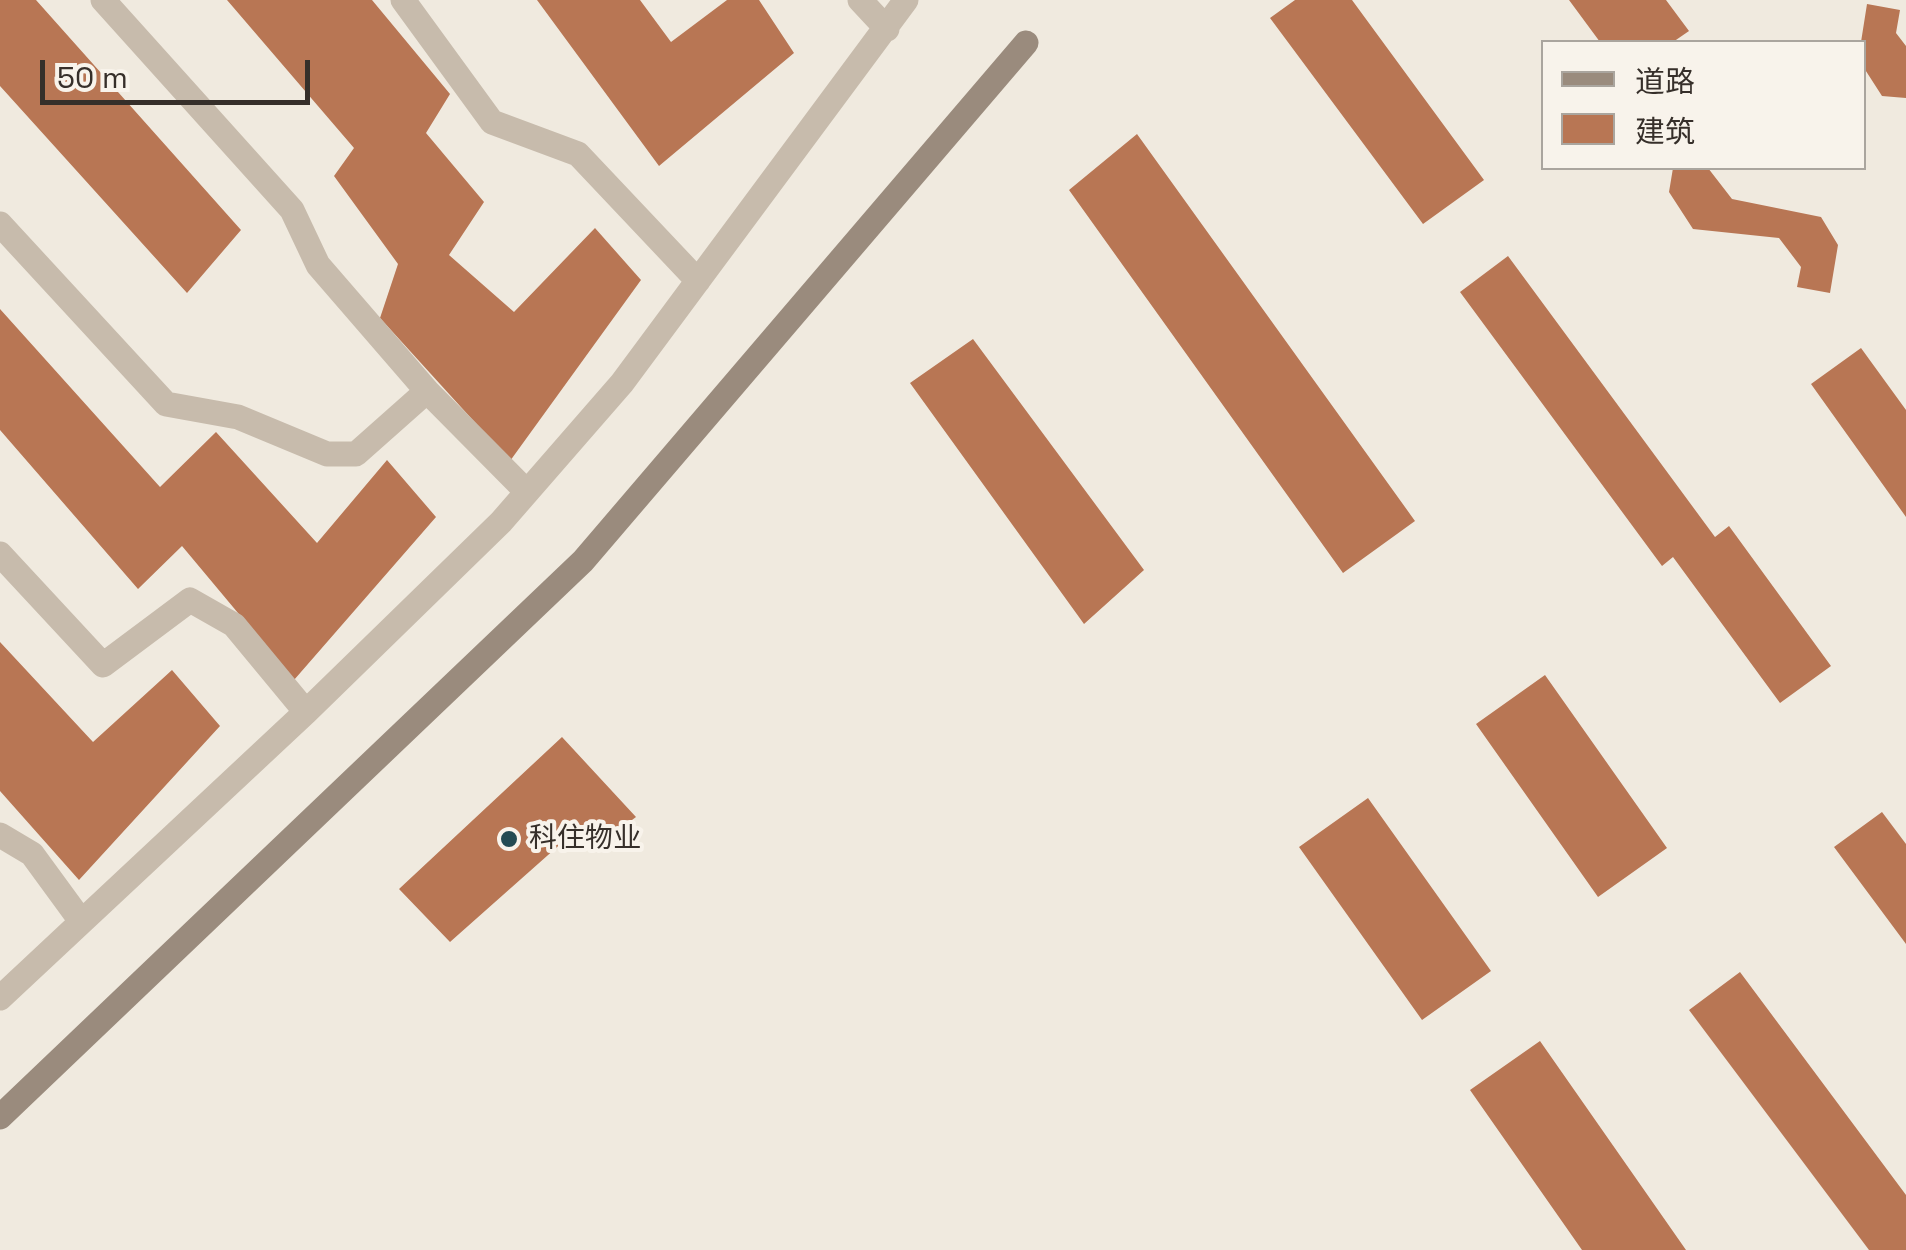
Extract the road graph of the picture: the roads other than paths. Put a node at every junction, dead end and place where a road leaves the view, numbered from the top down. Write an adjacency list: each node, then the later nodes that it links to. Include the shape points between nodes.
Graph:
1 (103, 0): 9 (street, via 292,210 318,265)
2 (403, 0): 8 (street, via 492,122 578,154)
3 (860, 0): 5 (street)
4 (906, 0): 5 (street)
5 (887, 29): 8 (street)
6 (1026, 43): 16 (street, via 584,561)
7 (0, 224): 9 (street, via 166,404 238,417 327,454 356,454)
8 (698, 281): 10 (street, via 622,383)
9 (427, 391): 10 (street)
10 (527, 492): 12 (street)
11 (0, 554): 12 (street, via 103,666 190,600 234,625)
12 (306, 712): 14 (street)
13 (0, 836): 14 (street, via 32,854)
14 (80, 921): 15 (street)
15 (0, 998)
16 (0, 1116)

